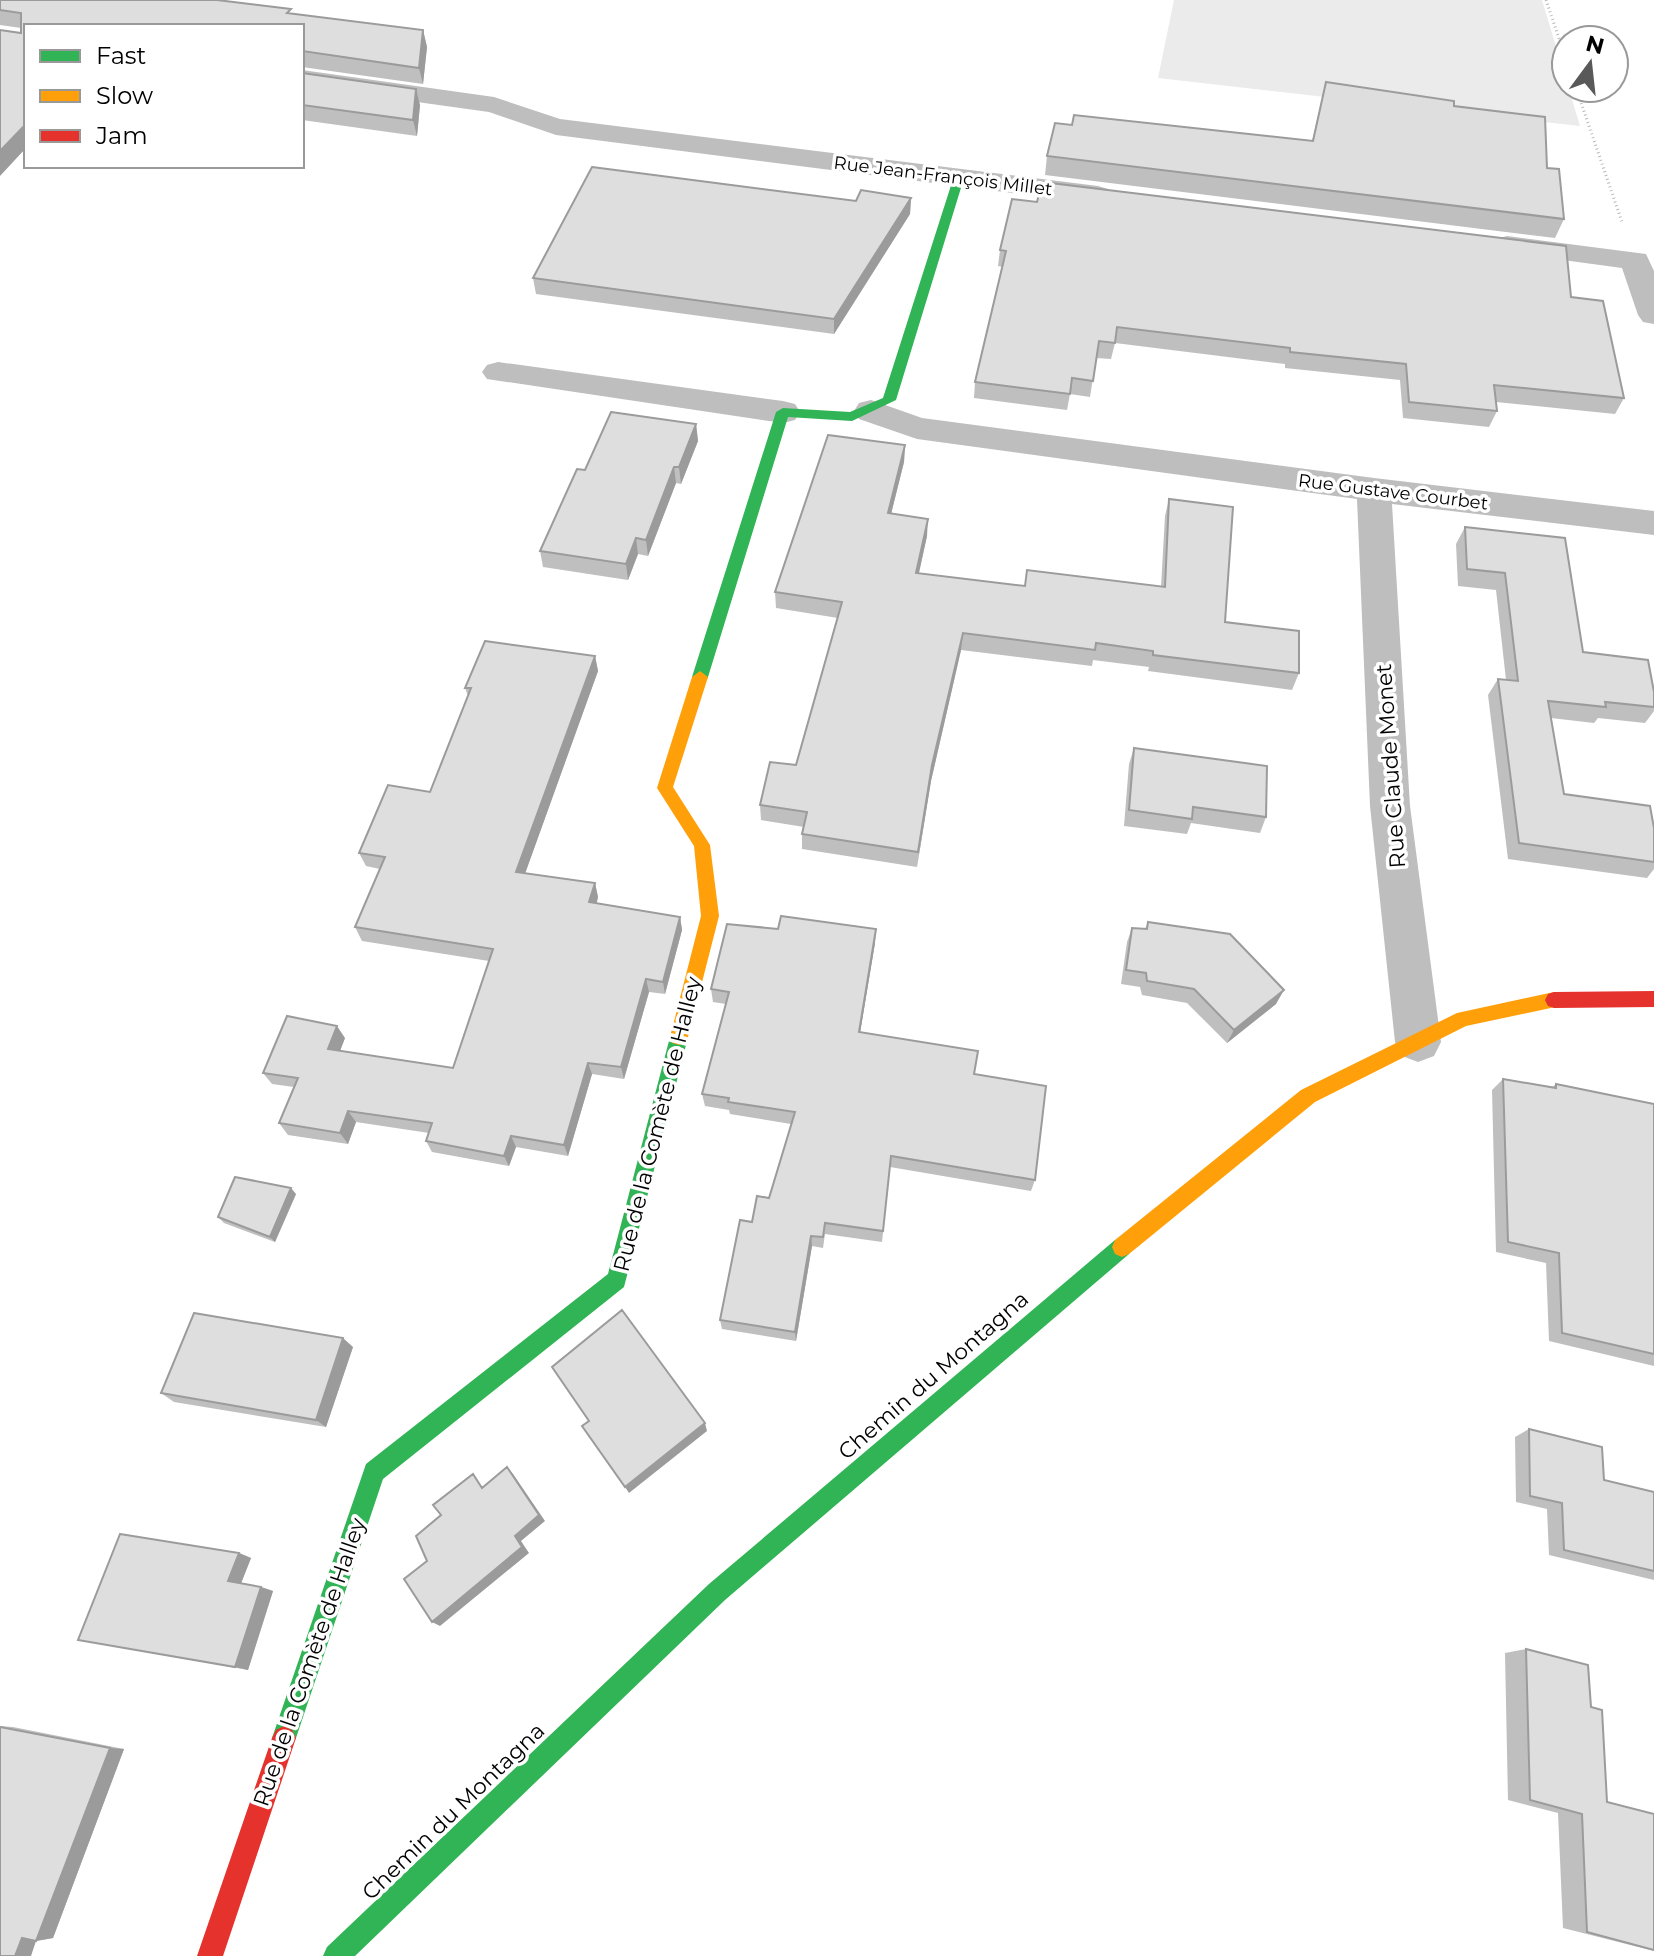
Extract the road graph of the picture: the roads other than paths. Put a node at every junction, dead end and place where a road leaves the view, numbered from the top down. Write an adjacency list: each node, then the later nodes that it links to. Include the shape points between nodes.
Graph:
1 (304, 78): 2 (street, Rue Jean-François Millet, via 494,105 556,127)
2 (958, 178): 3 (street, Rue Jean-François Millet); 7 (street, via 889,400)
3 (1131, 199)
4 (1478, 241): 5 (street, via 1635,260)
5 (1654, 315)
6 (498, 372): 8 (street)
7 (871, 411): 8 (street, via 852,417); 9 (street, Rue Gustave Courbet, via 917,428)
8 (783, 412): 13 (street, Rue de la Comète de Halley, via 665,788 702,845 710,916 617,1280 374,1472)
9 (1374, 490): 10 (street, Rue Gustave Courbet); 12 (street, Rue Claude Monet, via 1390,806)
10 (1654, 523)
11 (1654, 999): 12 (street, Chemin du Montagna, via 1555,1000 1463,1019)
12 (1418, 1042): 14 (street, Chemin du Montagna, via 1308,1096 1082,1279 717,1592)
13 (210, 1956)
14 (336, 1956)

